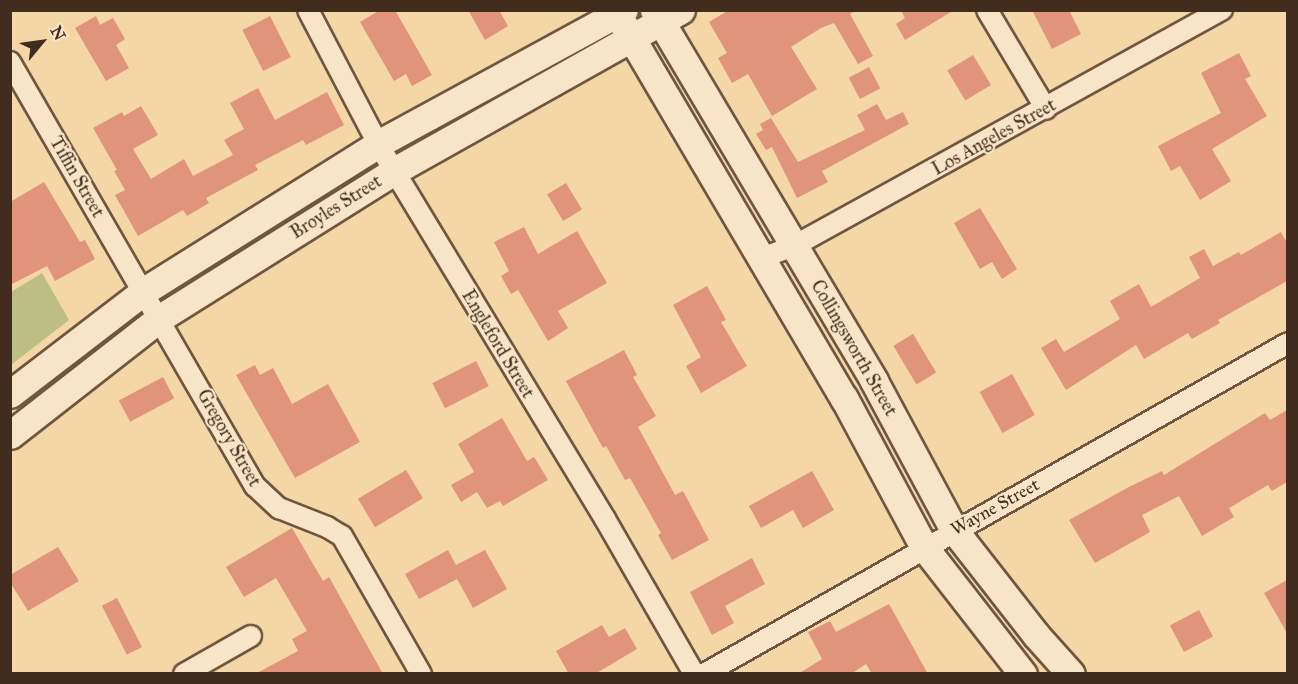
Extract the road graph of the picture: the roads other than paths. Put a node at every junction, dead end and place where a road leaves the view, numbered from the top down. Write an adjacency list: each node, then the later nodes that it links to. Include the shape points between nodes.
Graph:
1 (308, 10): 9 (street, Engleford Street)
2 (987, 10): 8 (street)
3 (1222, 10): 8 (street, Los Angeles Street)
4 (618, 12): 6 (main road, Collingsworth Street); 9 (main road, Broyles Street)
5 (665, 14): 6 (main road, Broyles Street); 11 (main road, Collingsworth Street)
6 (631, 38): 10 (main road, Broyles Street); 12 (main road, Collingsworth Street)
7 (10, 62): 13 (street, Tiffin Street)
8 (1046, 109): 11 (street, Los Angeles Street)
9 (378, 144): 10 (street, Engleford Street); 13 (main road, Broyles Street)
10 (394, 171): 14 (main road, Broyles Street); 23 (street, Engleford Street)
11 (794, 246): 12 (street, Los Angeles Street); 18 (main road, Collingsworth Street, via 874,381)
12 (762, 258): 19 (main road, Collingsworth Street, via 844,398)
13 (144, 291): 14 (street, Gregory Street); 16 (main road, Broyles Street)
14 (160, 318): 17 (main road, Broyles Street); 22 (street, Gregory Street, via 255,486 279,508 342,536)
15 (1287, 343): 18 (street, Wayne Street)
16 (10, 394)
17 (10, 435)
18 (954, 530): 19 (street, Wayne Street); 26 (main road, Collingsworth Street)
19 (924, 547): 24 (street, Wayne Street); 25 (main road, Collingsworth Street)
20 (251, 636): 21 (street)
21 (184, 674)
22 (421, 674)
23 (694, 674)
24 (704, 674)
25 (1023, 674)
26 (1071, 674)

